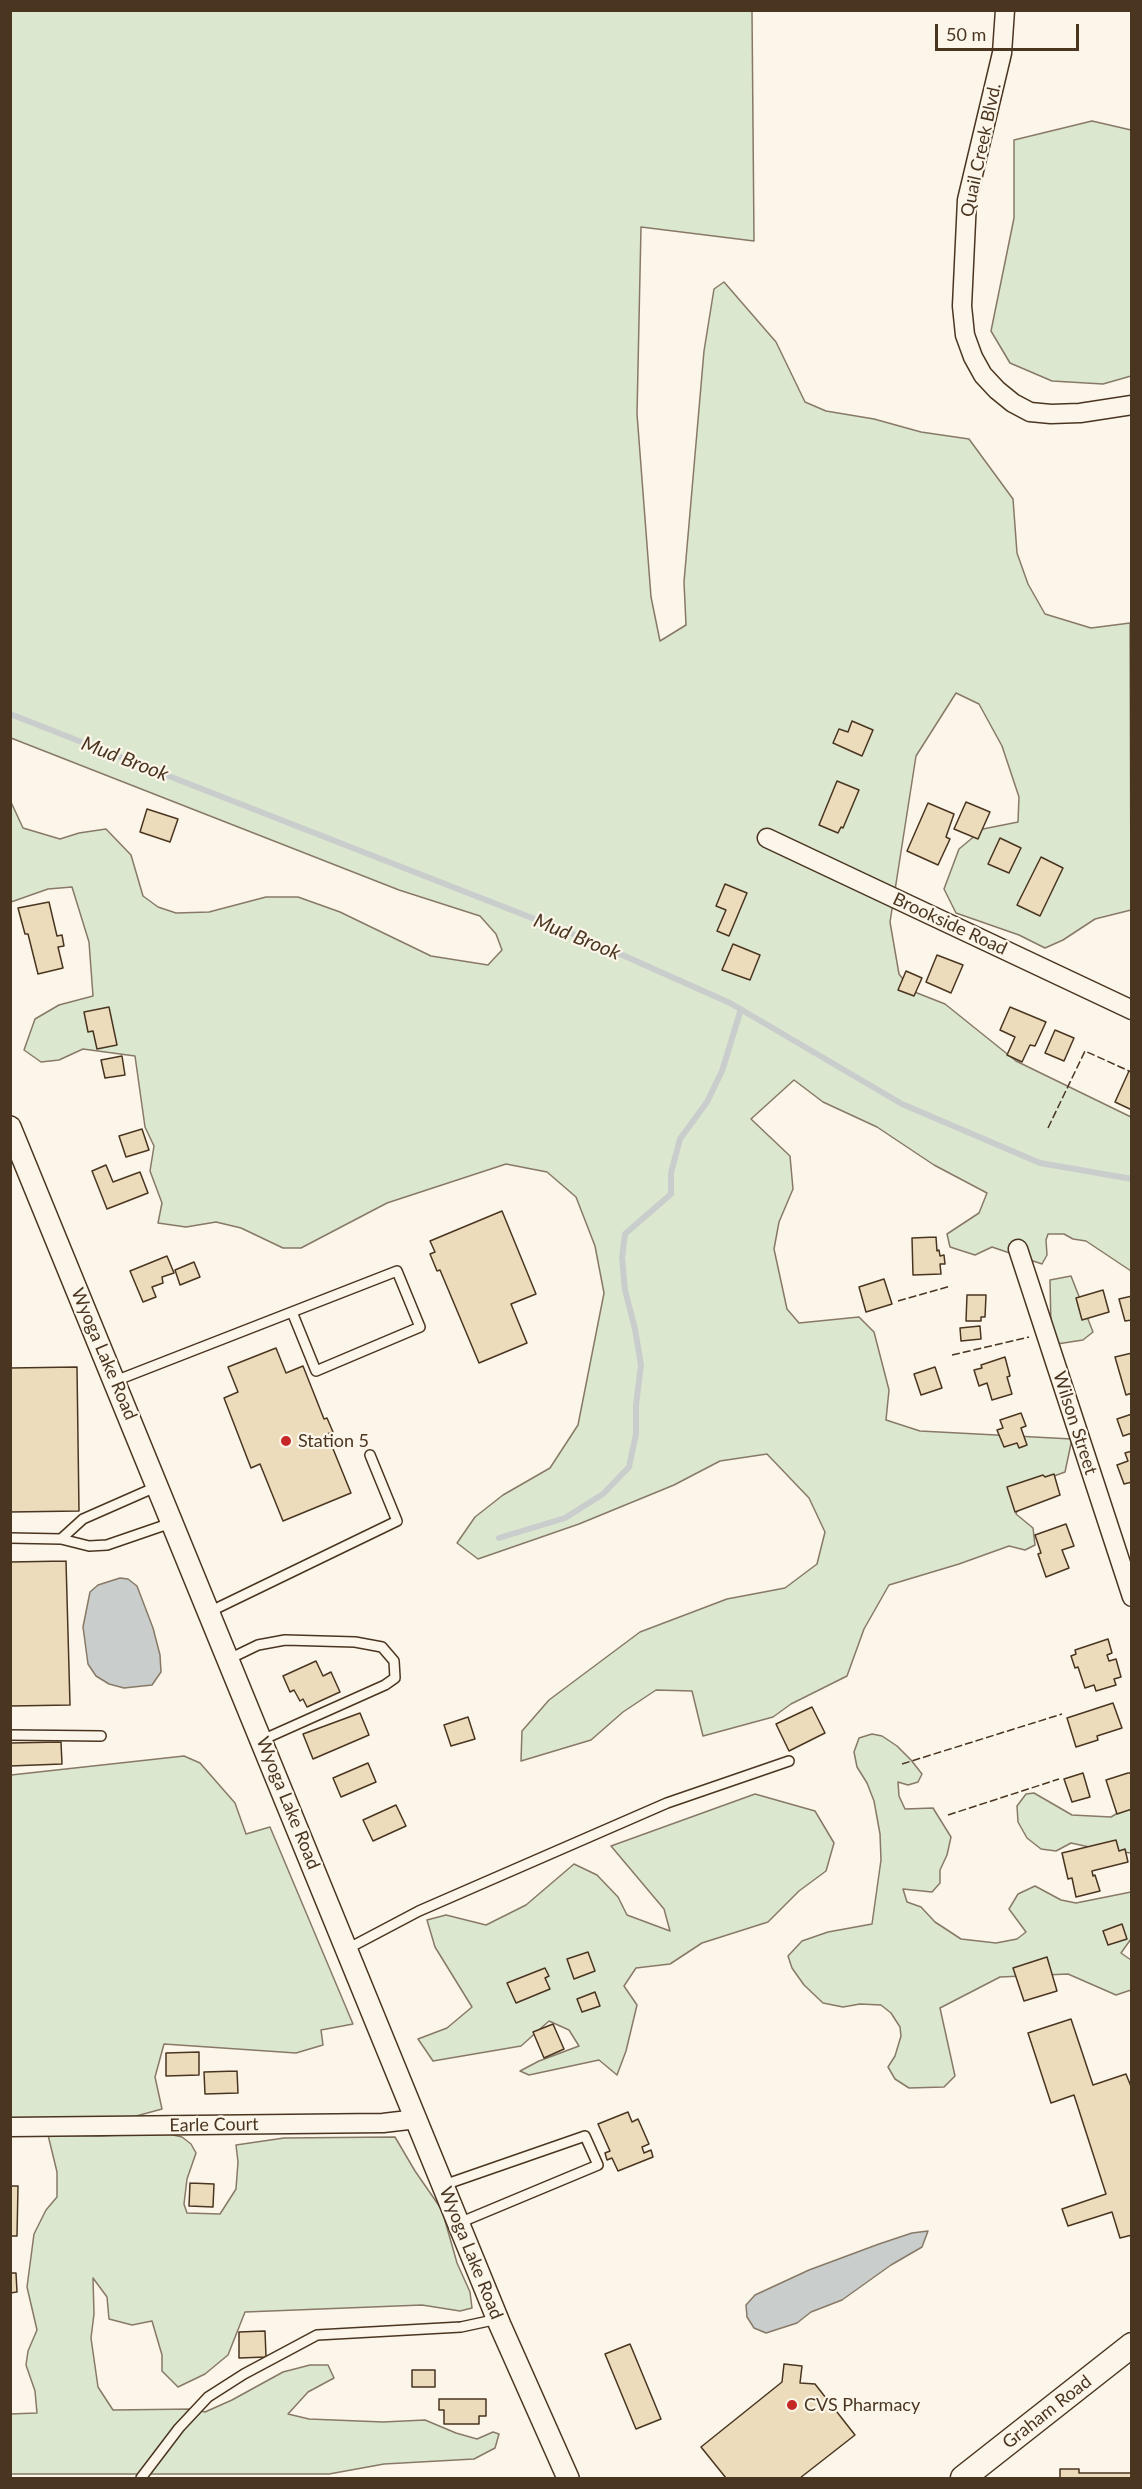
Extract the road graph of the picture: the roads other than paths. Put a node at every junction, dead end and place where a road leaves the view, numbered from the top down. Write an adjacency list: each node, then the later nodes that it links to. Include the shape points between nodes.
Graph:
1 (1005, 10): 2 (street, Quail Creek Blvd., via 1002,53 967,200 962,306 965,335 983,375 1013,403 1030,412 1080,413)
2 (1131, 405)
3 (767, 838): 4 (street, Brookside Road)
4 (1131, 1010)
5 (10, 1127): 8 (street, Wyoga Lake Road)
6 (1018, 1249): 14 (street, Wilson Street)
7 (291, 1312): 7 (lane, via 397,1271 420,1327 316,1371); 8 (lane)
8 (115, 1381): 10 (street, Wyoga Lake Road)
9 (370, 1455): 15 (lane, via 397,1521)
10 (158, 1486): 11 (street, Wyoga Lake Road); 13 (lane, via 83,1519)
11 (173, 1522): 13 (lane, via 107,1545 89,1546); 15 (street, Wyoga Lake Road)
12 (10, 1538): 13 (lane)
13 (61, 1539)
14 (1131, 1597)
15 (209, 1612): 16 (street, Wyoga Lake Road)
16 (229, 1659): 19 (street, Wyoga Lake Road); 19 (lane, via 258,1645 285,1640 356,1642 382,1647 394,1661 395,1678 385,1684)
17 (10, 1735): 18 (lane)
18 (101, 1736)
19 (262, 1740): 21 (street, Wyoga Lake Road)
20 (789, 1761): 21 (lane, via 667,1803 419,1911)
21 (347, 1949): 22 (street, Wyoga Lake Road)
22 (417, 2119): 23 (street, Earle Court, via 383,2123); 24 (street, Wyoga Lake Road)
23 (10, 2127)
24 (444, 2185): 25 (street, Wyoga Lake Road); 25 (lane, via 585,2136 598,2165)
25 (459, 2223): 26 (street, Wyoga Lake Road)
26 (498, 2319): 28 (lane, via 461,2327 317,2335 208,2397); 29 (street, Wyoga Lake Road)
27 (1131, 2345): 30 (main road, Graham Road)
28 (141, 2478)
29 (568, 2478)
30 (963, 2478)

